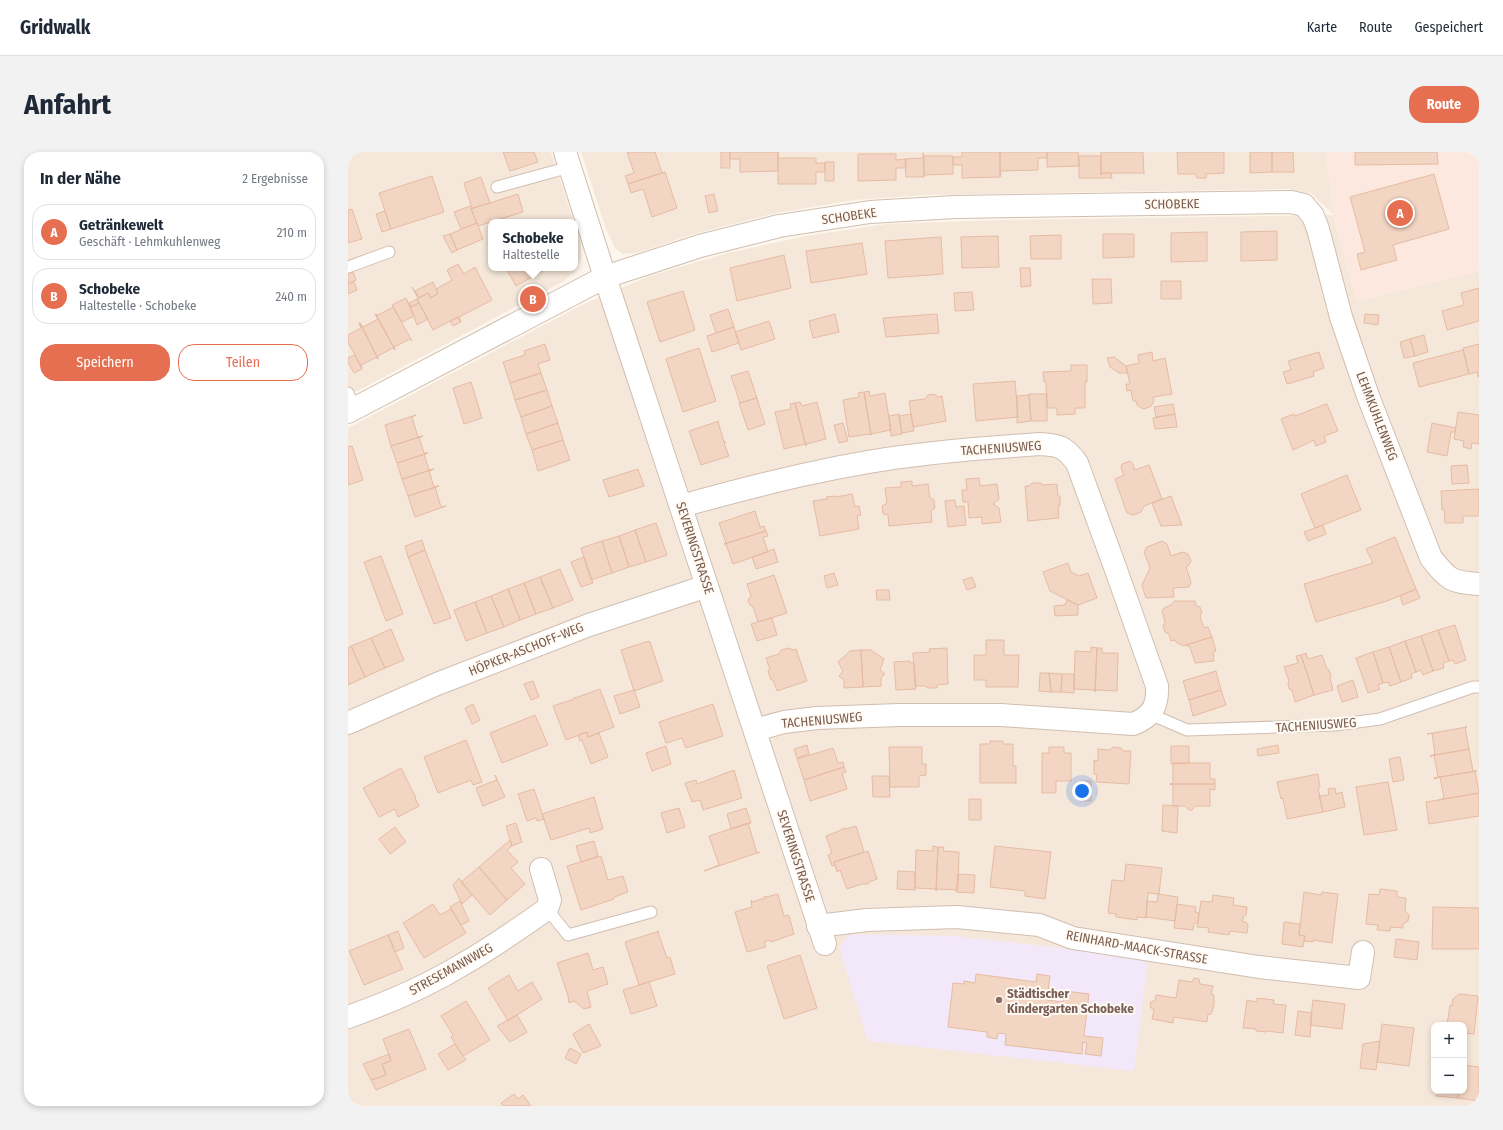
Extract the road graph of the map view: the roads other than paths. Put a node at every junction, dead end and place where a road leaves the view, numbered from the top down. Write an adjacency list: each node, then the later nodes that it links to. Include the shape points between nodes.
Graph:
1 (568, 160): 2 (lane); 6 (street, SEVERINGSTRASSE)
2 (497, 187)
3 (1313, 216): 6 (street, SCHOBEKE, via 1304,205 1291,202 955,207 870,212 779,226 700,246); 9 (street, LEHMKUHLENWEG, via 1343,324 1431,558 1446,576 1460,582)
4 (389, 252): 5 (lane)
5 (348, 267)
6 (604, 277): 7 (street, SCHOBEKE); 8 (street, SEVERINGSTRASSE)
7 (350, 404)
8 (681, 506): 10 (street, SEVERINGSTRASSE); 12 (street, TACHENIUSWEG, via 798,476 924,454 1040,444 1053,444 1067,450 1076,463 1157,686 1157,698)
9 (1479, 584)
10 (707, 586): 13 (street, HÖPKER-ASCHOFF-WEG, via 589,625 437,684); 14 (street, SEVERINGSTRASSE)
11 (1479, 687): 12 (lane, TACHENIUSWEG, via 1380,719 1335,725 1187,730)
12 (1150, 714): 14 (street, TACHENIUSWEG, via 1144,720 1133,724 1000,715 817,718 784,722)
13 (348, 723)
14 (755, 730): 18 (street, SEVERINGSTRASSE)
15 (541, 869): 16 (street, via 550,900)
16 (547, 909): 17 (lane, via 568,935); 20 (street, STRESEMANNWEG, via 464,964 416,989)
17 (651, 912)
18 (822, 935): 19 (street, REINHARD-MAACK-STRASSE, via 867,920 957,917 1039,925 1073,938 1259,967 1359,978)
19 (1363, 952)
20 (348, 1017)

